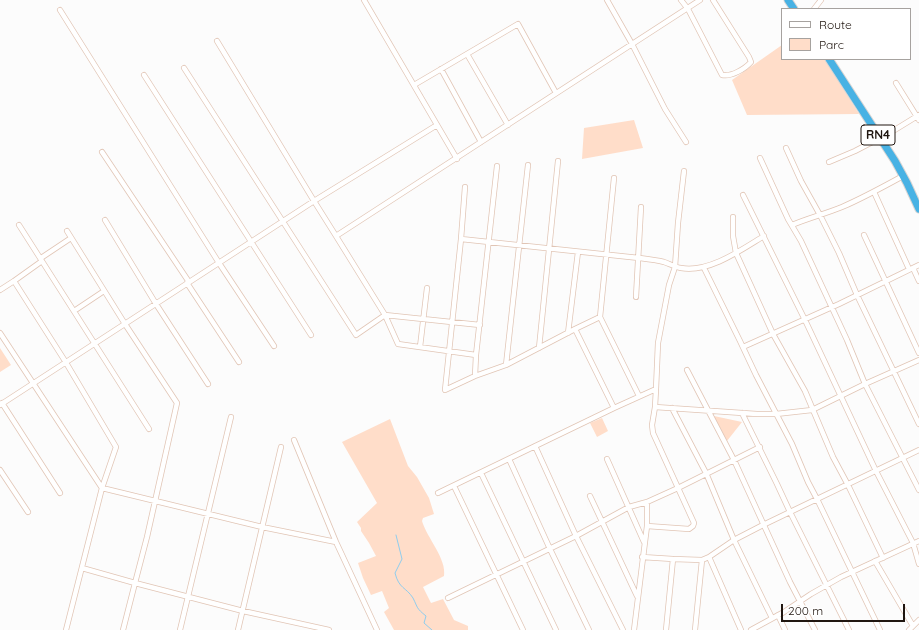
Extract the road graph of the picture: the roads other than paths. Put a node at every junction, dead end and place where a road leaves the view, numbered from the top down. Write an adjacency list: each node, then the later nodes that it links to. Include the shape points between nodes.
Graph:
1 (364, 0): 18 (street)
2 (607, 0): 11 (street)
3 (681, 0): 8 (street)
4 (700, 0): 8 (street)
5 (713, 0): 8 (street, via 751,62 744,69 726,76 722,75)
6 (821, 0): 7 (street)
7 (815, 8)
8 (688, 9): 11 (street)
9 (60, 10): 64 (street)
10 (217, 41): 40 (street)
11 (632, 44): 19 (street); 25 (street, via 665,109)
12 (467, 54): 15 (street); 19 (street, via 518,24); 22 (street)
13 (830, 61): 23 (highway, RN4)
14 (184, 68): 46 (street)
15 (441, 69): 18 (street); 24 (street)
16 (144, 74): 55 (street)
17 (896, 83): 20 (street)
18 (414, 85): 21 (street)
19 (556, 93): 22 (street)
20 (918, 117): 23 (street)
21 (437, 125): 29 (street); 40 (street)
22 (508, 125): 24 (street)
23 (880, 138): 31 (street); 35 (highway, RN4)
24 (481, 142): 29 (street)
25 (686, 142)
26 (786, 148): 43 (street)
27 (102, 152): 72 (street)
28 (760, 158): 48 (street)
29 (457, 159): 51 (street)
30 (558, 161): 58 (street)
31 (829, 162)
32 (528, 165): 57 (street)
33 (497, 166): 56 (street)
34 (684, 171): 66 (street)
35 (903, 176): 38 (street); 41 (highway, RN4)
36 (614, 178): 61 (street)
37 (465, 187): 54 (street)
38 (874, 192): 43 (street); 68 (street)
39 (743, 195): 52 (street)
40 (314, 201): 46 (street); 51 (street)
41 (918, 204)
42 (641, 207): 62 (street)
43 (820, 215): 48 (street); 76 (street)
44 (733, 217): 60 (street)
45 (105, 220): 78 (street)
46 (282, 221): 55 (street); 81 (street, via 356,335)
47 (19, 225): 63 (street)
48 (792, 225): 79 (street)
49 (67, 231): 53 (street)
50 (864, 235): 70 (street)
51 (336, 236): 81 (street)
52 (764, 236): 60 (street); 84 (street)
53 (71, 238): 63 (street); 75 (street)
54 (461, 239): 56 (street); 85 (street)
55 (252, 241): 64 (street); 92 (street)
56 (489, 242): 57 (street); 87 (street)
57 (519, 244): 58 (street); 104 (street)
58 (549, 249): 59 (street); 97 (street)
59 (578, 252): 61 (street); 90 (street)
60 (736, 253): 67 (street); 91 (street)
61 (606, 254): 62 (street); 82 (street)
62 (639, 258): 66 (street, via 664,262); 77 (street)
63 (42, 260): 69 (street); 80 (street)
64 (219, 263): 72 (street); 94 (street)
65 (919, 265): 68 (street)
66 (675, 267): 67 (street); 111 (street, via 658,343)
67 (704, 268): 96 (street)
68 (911, 269): 70 (street); 71 (street)
69 (14, 281): 74 (street); 102 (street)
70 (885, 282): 76 (street); 99 (street)
71 (919, 282)
72 (188, 283): 78 (street); 103 (street)
73 (427, 288): 83 (street)
74 (0, 290)
75 (104, 291): 80 (street); 86 (street)
76 (857, 295): 79 (street); 106 (street)
77 (636, 297)
78 (156, 304): 86 (street); 109 (street)
79 (831, 308): 84 (street); 110 (street)
80 (74, 311): 93 (street)
81 (385, 316): 83 (street); 95 (street, via 398,344)
82 (600, 317): 88 (street); 112 (street)
83 (424, 318): 85 (street); 95 (street)
84 (805, 320): 91 (street); 113 (street)
85 (452, 321): 87 (street); 98 (street)
86 (125, 324): 93 (street); 147 (street, via 177,403)
87 (480, 325): 100 (street)
88 (575, 329): 90 (street); 116 (street)
89 (0, 333): 108 (street)
90 (568, 333): 97 (street)
91 (773, 334): 96 (street); 118 (street, via 805,391)
92 (311, 335)
93 (94, 343): 102 (street); 124 (street)
94 (274, 346)
95 (420, 347): 98 (street)
96 (743, 347): 121 (street)
97 (539, 348): 104 (street)
98 (448, 351): 100 (street); 107 (street, via 445,390)
99 (919, 353)
100 (476, 355): 107 (street)
101 (919, 360): 106 (street)
102 (65, 361): 108 (street); 140 (street, via 116,446)
103 (239, 362)
104 (506, 365): 107 (street)
105 (687, 370): 119 (street)
106 (893, 372): 110 (street); 123 (street)
107 (475, 376)
108 (32, 383): 114 (street); 140 (street)
109 (208, 384)
110 (865, 384): 113 (street); 132 (street)
111 (656, 389): 112 (street); 115 (street)
112 (639, 396): 116 (street)
113 (841, 396): 118 (street); 135 (street)
114 (1, 404): 144 (street)
115 (655, 407): 117 (street); 141 (street, via 653,434)
116 (614, 408): 126 (street)
117 (672, 408): 119 (street); 137 (street)
118 (812, 410): 121 (street); 138 (street)
119 (707, 411): 120 (street); 133 (street)
120 (742, 413): 121 (street); 128 (street)
121 (776, 414): 146 (street)
122 (231, 416): 152 (street)
123 (919, 424)
124 (149, 429)
125 (294, 440): 160 (street)
126 (535, 446): 130 (street); 157 (street)
127 (281, 447): 156 (street)
128 (760, 448): 133 (street); 151 (street)
129 (919, 450): 132 (street)
130 (509, 459): 136 (street); 163 (street)
131 (607, 459): 149 (street)
132 (902, 459): 135 (street); 142 (street)
133 (734, 460): 137 (street); 154 (street)
134 (0, 470): 150 (street)
135 (876, 470): 138 (street); 162 (street)
136 (481, 473): 139 (street); 170 (street)
137 (706, 473): 141 (street); 158 (street)
138 (848, 485): 146 (street); 166 (street)
139 (454, 486): 143 (street); 174 (street)
140 (102, 488): 147 (street); 172 (street)
141 (678, 488): 148 (street); 155 (street, via 694,519 693,526 690,529)
142 (919, 490)
143 (438, 493)
144 (60, 494)
145 (590, 496): 153 (street)
146 (818, 499): 151 (street); 173 (street)
147 (155, 501): 152 (street); 175 (street)
148 (647, 502): 149 (street); 155 (street)
149 (629, 508): 153 (street); 161 (street)
150 (28, 512)
151 (790, 512): 154 (street); 176 (street)
152 (208, 514): 156 (street); 178 (street)
153 (602, 522): 157 (street); 177 (street)
154 (763, 524): 158 (street); 180 (street)
155 (647, 526): 161 (street)
156 (262, 527): 160 (street); 181 (street)
157 (576, 536): 163 (street); 195 (street)
158 (734, 540): 165 (street); 183 (street)
159 (919, 541): 162 (street)
160 (336, 542): 191 (street)
161 (644, 542): 164 (street)
162 (913, 543): 166 (street); 171 (street)
163 (550, 549): 170 (street); 194 (street)
164 (642, 557): 167 (street); 177 (street)
165 (709, 557): 168 (street); 199 (street)
166 (883, 558): 169 (street)
167 (673, 559): 168 (street); 197 (street)
168 (702, 560): 198 (street)
169 (875, 561): 173 (street); 185 (street)
170 (523, 562): 174 (street); 193 (street)
171 (919, 564)
172 (82, 568): 175 (street); 186 (street)
173 (852, 572): 176 (street); 204 (street)
174 (496, 575): 179 (street); 192 (street)
175 (135, 583): 178 (street); 187 (street)
176 (827, 585): 180 (street); 203 (street)
177 (638, 597): 196 (street)
178 (189, 598): 181 (street); 188 (street)
179 (448, 598)
180 (800, 601): 182 (street); 202 (street)
181 (243, 611): 189 (street); 190 (street)
182 (778, 615): 183 (street); 201 (street)
183 (772, 618): 200 (street)
184 (919, 620): 185 (street)
185 (910, 628)
186 (66, 630)
187 (123, 630)
188 (180, 630)
189 (238, 630)
190 (329, 630)
191 (377, 630)
192 (523, 630)
193 (556, 630)
194 (589, 630)
195 (623, 630)
196 (634, 630)
197 (666, 630)
198 (695, 630)
199 (741, 630)
200 (753, 630)
201 (785, 630)
202 (815, 630)
203 (849, 630)
204 (880, 630)

